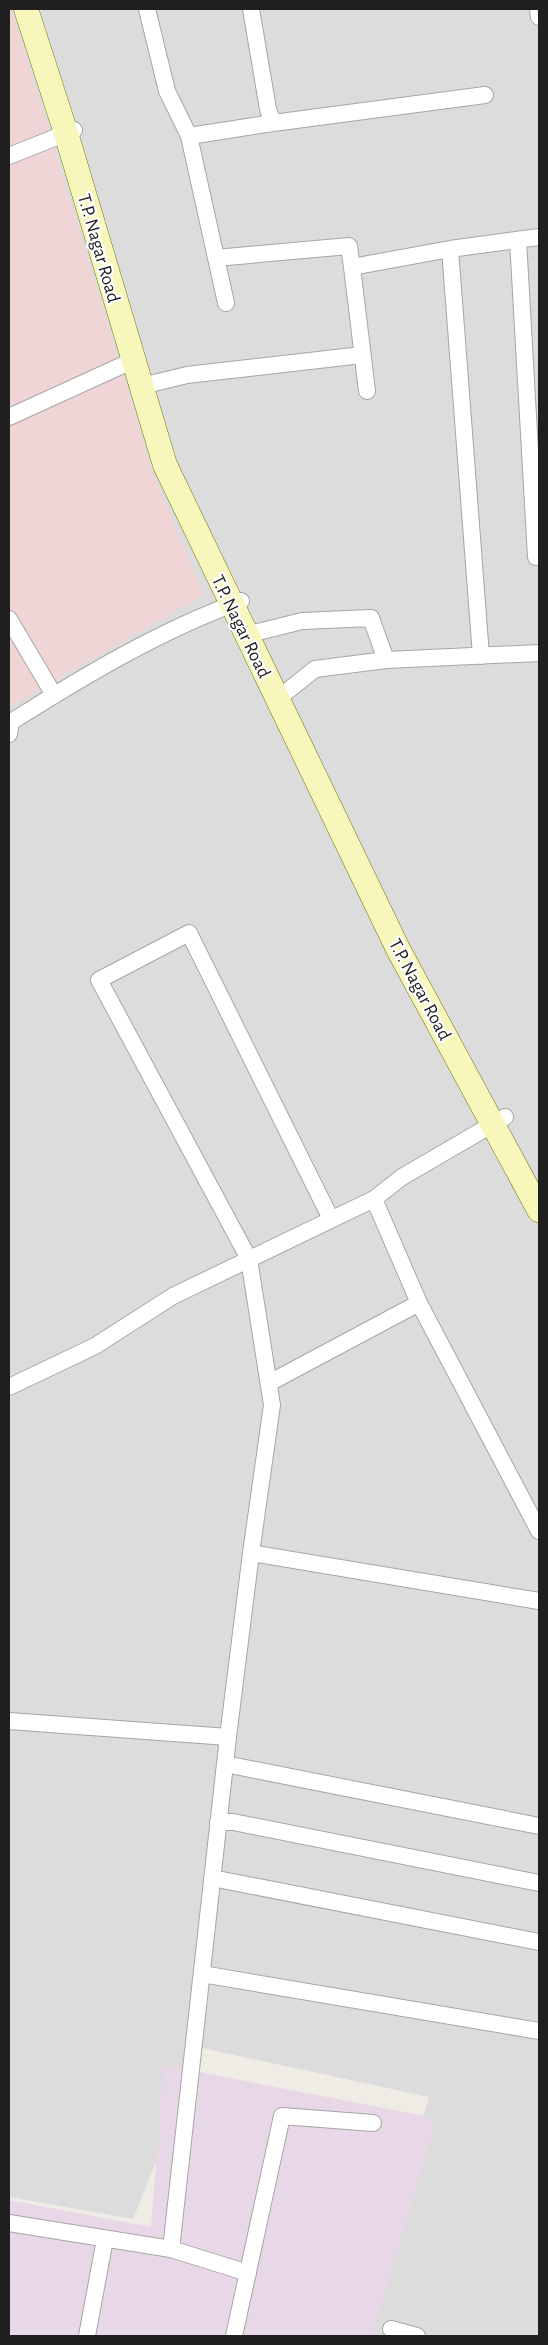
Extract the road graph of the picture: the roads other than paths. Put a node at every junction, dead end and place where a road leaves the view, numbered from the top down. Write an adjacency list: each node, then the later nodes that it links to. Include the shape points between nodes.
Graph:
1 (26, 9): 9 (main road, T.P. Nagar Road)
2 (37, 9): 9 (main road)
3 (147, 9): 10 (street, via 167,92)
4 (251, 9): 8 (street)
5 (538, 9): 6 (street)
6 (539, 17)
7 (485, 95): 8 (street)
8 (272, 123): 10 (street)
9 (71, 131): 11 (street); 19 (main road, T.P. Nagar Road); 20 (main road, via 122,271)
10 (189, 136): 15 (street)
11 (9, 156)
12 (539, 237): 13 (street)
13 (518, 240): 14 (street); 23 (street)
14 (450, 249): 16 (street); 28 (street)
15 (216, 258): 16 (street, via 348,246); 17 (street)
16 (352, 267): 18 (street)
17 (226, 303)
18 (362, 355): 20 (street, via 187,375); 21 (street)
19 (134, 360): 22 (street); 24 (main road, T.P. Nagar Road, via 165,465)
20 (150, 384): 24 (main road, via 173,456)
21 (367, 391)
22 (9, 418)
23 (536, 557)
24 (237, 602): 26 (main road); 31 (street, via 141,645); 33 (main road, T.P. Nagar Road, via 398,949)
25 (9, 620): 31 (street)
26 (258, 632): 29 (street, via 302,621 371,618); 30 (main road)
27 (539, 653): 28 (street)
28 (481, 656): 29 (street)
29 (386, 660): 30 (street, via 316,669)
30 (285, 693): 33 (main road, via 393,915)
31 (54, 695): 32 (street, via 11,722)
32 (9, 734)
33 (499, 1120): 34 (main road); 35 (street, via 402,1177); 36 (main road, T.P. Nagar Road)
34 (539, 1180)
35 (374, 1199): 37 (street); 39 (street)
36 (539, 1210)
37 (331, 1219): 38 (street); 38 (street, via 189,933 99,980)
38 (249, 1259): 40 (street); 41 (street, via 173,1296 95,1346)
39 (418, 1302): 40 (street); 42 (street)
40 (269, 1383): 43 (street, via 272,1405)
41 (9, 1386)
42 (539, 1531)
43 (251, 1553): 44 (street); 46 (street)
44 (539, 1601)
45 (9, 1721): 46 (street)
46 (228, 1737): 47 (street)
47 (225, 1764): 48 (street); 49 (street)
48 (218, 1822): 50 (street); 51 (street, via 233,1822)
49 (539, 1826)
50 (212, 1878): 52 (street); 53 (street)
51 (539, 1883)
52 (539, 1942)
53 (202, 1974): 54 (street); 58 (street)
54 (539, 2030)
55 (373, 2123): 59 (street, via 282,2116)
56 (9, 2224): 57 (street)
57 (105, 2239): 58 (street); 61 (street)
58 (171, 2249): 59 (street)
59 (248, 2273): 62 (street)
60 (391, 2329): 63 (street)
61 (87, 2336)
62 (234, 2336)
63 (417, 2336)

